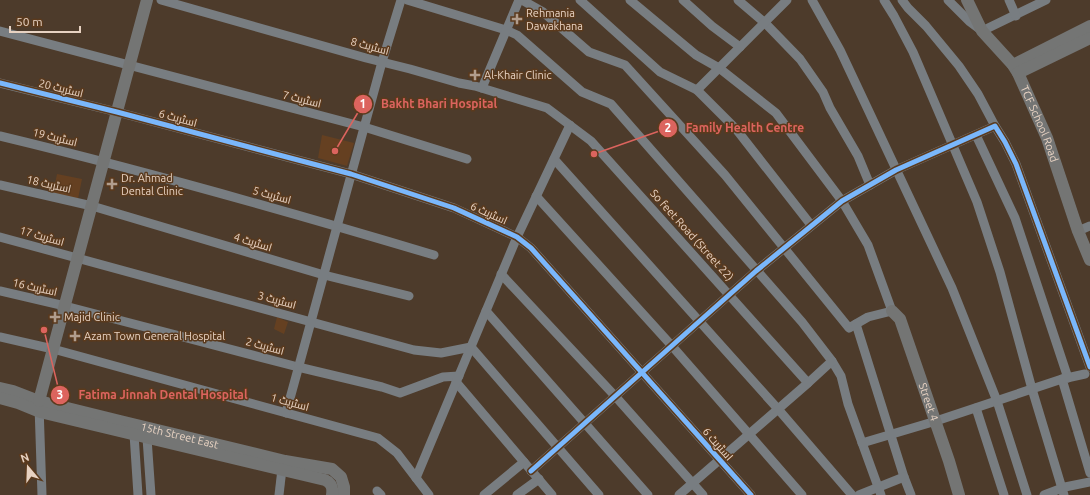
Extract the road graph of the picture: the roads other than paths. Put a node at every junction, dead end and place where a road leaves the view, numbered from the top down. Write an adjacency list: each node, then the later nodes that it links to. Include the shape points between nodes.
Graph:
1 (147, 0): 28 (street)
2 (161, 0): 27 (street, اسٹریٹ 8)
3 (402, 0): 27 (street)
4 (407, 0): 22 (street)
5 (518, 0): 22 (street)
6 (522, 0): 57 (street, via 543,12 589,52 625,65 725,175)
7 (580, 0): 33 (street, via 660,72)
8 (630, 0): 29 (street, via 696,55)
9 (683, 0): 26 (street)
10 (738, 0): 20 (street)
11 (787, 0): 20 (street)
12 (812, 0): 44 (street, via 840,50)
13 (884, 0): 40 (street, via 913,52)
14 (902, 0): 36 (street, via 959,66)
15 (948, 0): 24 (street)
16 (967, 0): 24 (street, TCF School Road)
17 (1009, 0): 19 (street)
18 (1046, 0): 19 (street)
19 (1016, 16): 24 (street)
20 (765, 23): 26 (street); 47 (street, via 800,60 823,92 858,156)
21 (1090, 26): 30 (street)
22 (506, 30): 32 (street); 61 (street, via 517,35 582,92 611,104)
23 (0, 31): 28 (street, اسٹریٹ 7)
24 (982, 31): 30 (street, TCF School Road)
25 (1090, 38): 30 (street)
26 (740, 47): 29 (street)
27 (382, 62): 32 (street, اسٹریٹ 8); 37 (street)
28 (130, 66): 34 (street); 37 (street, اسٹریٹ 7)
29 (720, 68): 33 (street); 49 (street, via 776,113)
30 (1015, 69): 54 (street, TCF School Road, via 1047,138)
31 (0, 83): 34 (street, اسٹریٹ 20)
32 (482, 88): 35 (street, اسٹریٹ 8, via 547,108)
33 (697, 90): 51 (street, via 736,129)
34 (117, 112): 43 (street); 45 (street, اسٹریٹ 6)
35 (570, 125): 42 (street); 65 (street, So feet Road (Street 22), via 592,141)
36 (995, 126): 38 (street); 79 (street, via 1016,164)
37 (364, 127): 41 (street, اسٹریٹ 7); 45 (street)
38 (976, 135): 40 (street); 82 (street, via 1015,218)
39 (0, 136): 43 (street, اسٹریٹ 19)
40 (952, 146): 44 (street); 85 (street, via 978,202)
41 (467, 159)
42 (554, 159): 48 (street); 70 (street)
43 (104, 161): 50 (street); 52 (street, اسٹریٹ 5)
44 (896, 170): 47 (street); 88 (street, via 952,288)
45 (351, 174): 52 (street); 56 (street, اسٹریٹ 6, via 454,208)
46 (0, 185): 50 (street, اسٹریٹ 18)
47 (870, 185): 49 (street)
48 (536, 196): 56 (street); 74 (street)
49 (842, 201): 51 (street); 69 (street, via 868,245)
50 (92, 206): 59 (street); 63 (street, اسٹریٹ 4)
51 (811, 225): 57 (street)
52 (337, 226): 58 (street, اسٹریٹ 5); 63 (street)
53 (1090, 226): 54 (street)
54 (1078, 231): 60 (street, TCF School Road)
55 (0, 237): 59 (street, اسٹریٹ 17)
56 (517, 237): 62 (street); 80 (street, اسٹریٹ 6, via 531,248)
57 (784, 248): 61 (street); 72 (street, via 849,328)
58 (434, 255)
59 (77, 259): 67 (street); 71 (street, اسٹریٹ 3)
60 (1090, 260)
61 (756, 271): 65 (street); 77 (street, via 802,322)
62 (502, 274): 68 (street); 86 (street)
63 (324, 275): 66 (street, اسٹریٹ 4); 71 (street)
64 (0, 291): 67 (street, اسٹریٹ 16)
65 (729, 295): 70 (street); 83 (street, So feet Road (Street 22))
66 (409, 296)
67 (65, 306): 76 (street); 78 (street, اسٹریٹ 2)
68 (486, 311): 75 (street); 94 (street)
69 (892, 312): 72 (street, via 868,317); 93 (street, Street 4, via 900,318)
70 (700, 321): 74 (street); 91 (street)
71 (311, 322): 75 (street, اسٹریٹ 3, via 414,350 441,353); 78 (street)
72 (856, 324): 97 (street)
73 (0, 337): 76 (street, اسٹریٹ 1)
74 (672, 346): 80 (street); 96 (street)
75 (471, 347): 81 (street); 100 (street)
76 (53, 349): 89 (street); 92 (street, اسٹریٹ 1)
77 (832, 361): 83 (street); 99 (street, via 841,376)
78 (298, 368): 81 (street, اسٹریٹ 2, via 400,393 443,377); 92 (street)
79 (1088, 371): 82 (street)
80 (643, 372): 86 (street); 101 (street, اسٹریٹ 6)
81 (457, 379): 102 (street); 107 (street)
82 (1065, 379): 85 (street); 105 (street)
83 (808, 383): 91 (street)
84 (0, 388): 89 (street, 15th Street East, via 13,390)
85 (1032, 389): 88 (street); 112 (street)
86 (616, 396): 94 (street); 110 (street)
87 (0, 398): 89 (street, 15th Street East)
88 (997, 401): 90 (street); 134 (street)
89 (39, 406): 95 (street, 15th Street East); 113 (street); 118 (street, 15th Street East, via 332,470 341,477)
90 (976, 408): 93 (street); 133 (street)
91 (778, 409): 96 (street); 129 (street)
92 (286, 413): 107 (street, اسٹریٹ 1, via 378,438 397,453)
93 (936, 421): 97 (street); 132 (street, Street 4)
94 (585, 423): 100 (street); 124 (street)
95 (134, 434): 98 (street, 15th Street East); 114 (street)
96 (749, 434): 101 (street); 128 (street)
97 (891, 434): 99 (street); 106 (street)
98 (147, 438): 103 (street, 15th Street East); 115 (street)
99 (862, 444): 111 (street)
100 (558, 448): 104 (street); 123 (street)
101 (719, 460): 110 (street); 127 (street, اسٹریٹ 6)
102 (524, 462): 104 (street); 120 (street)
103 (282, 468): 116 (street); 117 (street, 15th Street East, via 328,481 333,489)
104 (531, 471): 108 (street)
105 (1090, 473)
106 (904, 477): 111 (street); 131 (street)
107 (416, 478): 119 (street, اسٹریٹ 1)
108 (538, 479): 121 (street); 122 (street)
109 (1090, 482): 112 (street)
110 (693, 483): 125 (street); 126 (street)
111 (880, 491): 130 (street)
112 (1063, 492): 135 (street)
113 (42, 495)
114 (138, 495)
115 (151, 495)
116 (279, 495)
117 (332, 495)
118 (344, 495)
119 (429, 495)
120 (484, 495)
121 (517, 495)
122 (552, 495)
123 (599, 495)
124 (648, 495)
125 (679, 495)
126 (703, 495)
127 (751, 495)
128 (802, 495)
129 (852, 495)
130 (859, 495)
131 (911, 495)
132 (959, 495)
133 (1004, 495)
134 (1027, 495)
135 (1044, 495)

